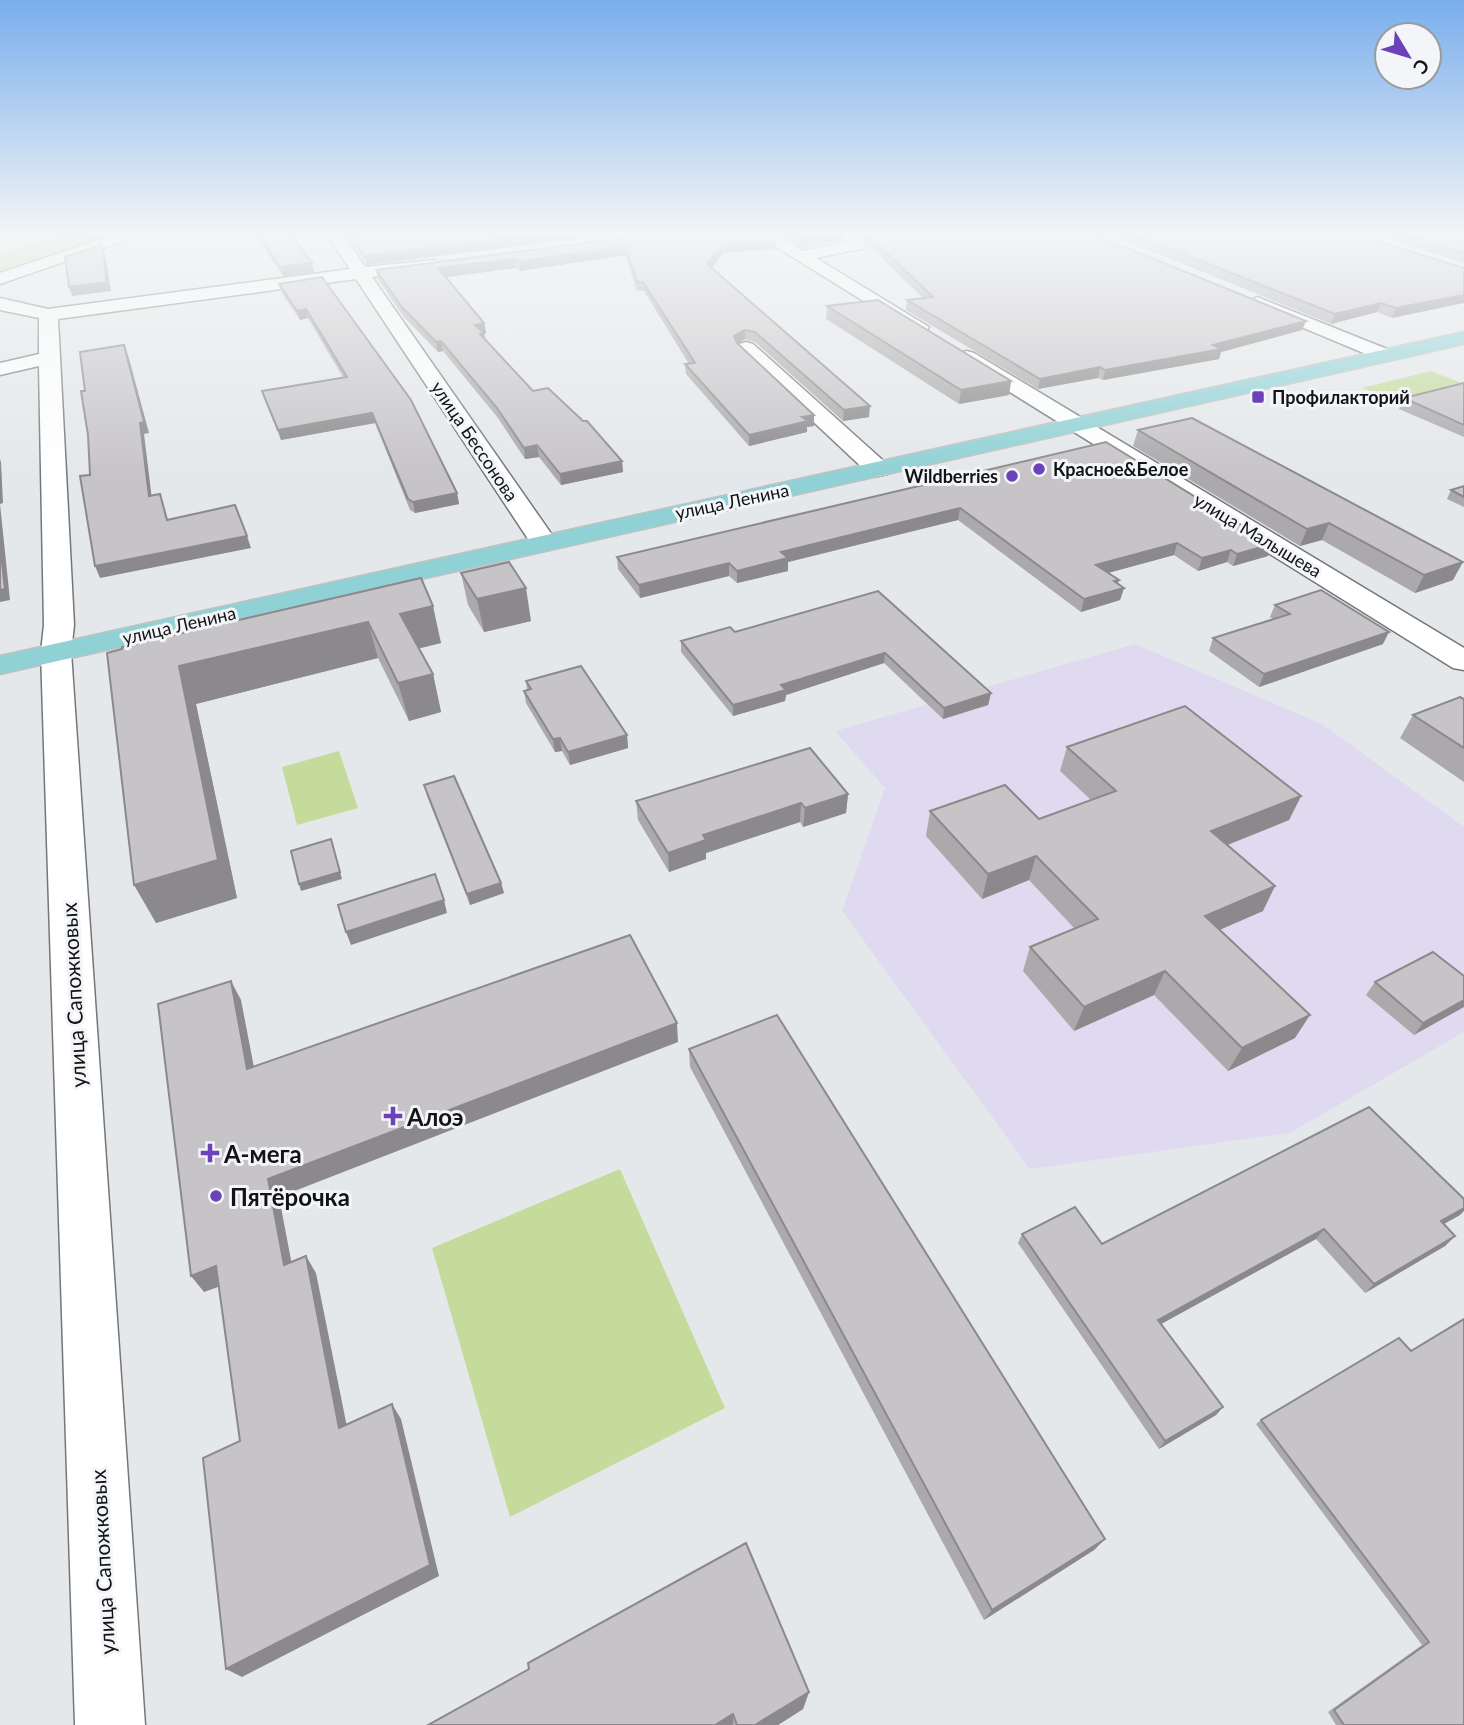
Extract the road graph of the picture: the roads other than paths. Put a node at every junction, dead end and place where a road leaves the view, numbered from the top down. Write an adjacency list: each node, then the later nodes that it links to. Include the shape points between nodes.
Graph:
1 (48, 315): 10 (street, улица Сапожковых)
2 (390, 316): 14 (street, улица Бессонова)
3 (899, 316): 5 (street)
4 (1289, 316): 9 (street)
5 (933, 336)
6 (1464, 338): 9 (main road, улица Ленина)
7 (746, 348): 13 (street)
8 (956, 350): 12 (street, улица Малышева)
9 (1385, 355): 12 (main road, улица Ленина)
10 (48, 358): 11 (street); 15 (street, улица Сапожковых, via 59,625)
11 (0, 369)
12 (1076, 423): 13 (main road, улица Ленина); 16 (street, улица Малышева)
13 (878, 469): 14 (main road, улица Ленина)
14 (544, 542): 15 (main road, улица Ленина)
15 (56, 652): 17 (main road, улица Ленина); 18 (street, улица Сапожковых)
16 (1464, 661)
17 (0, 665)
18 (110, 1725)

